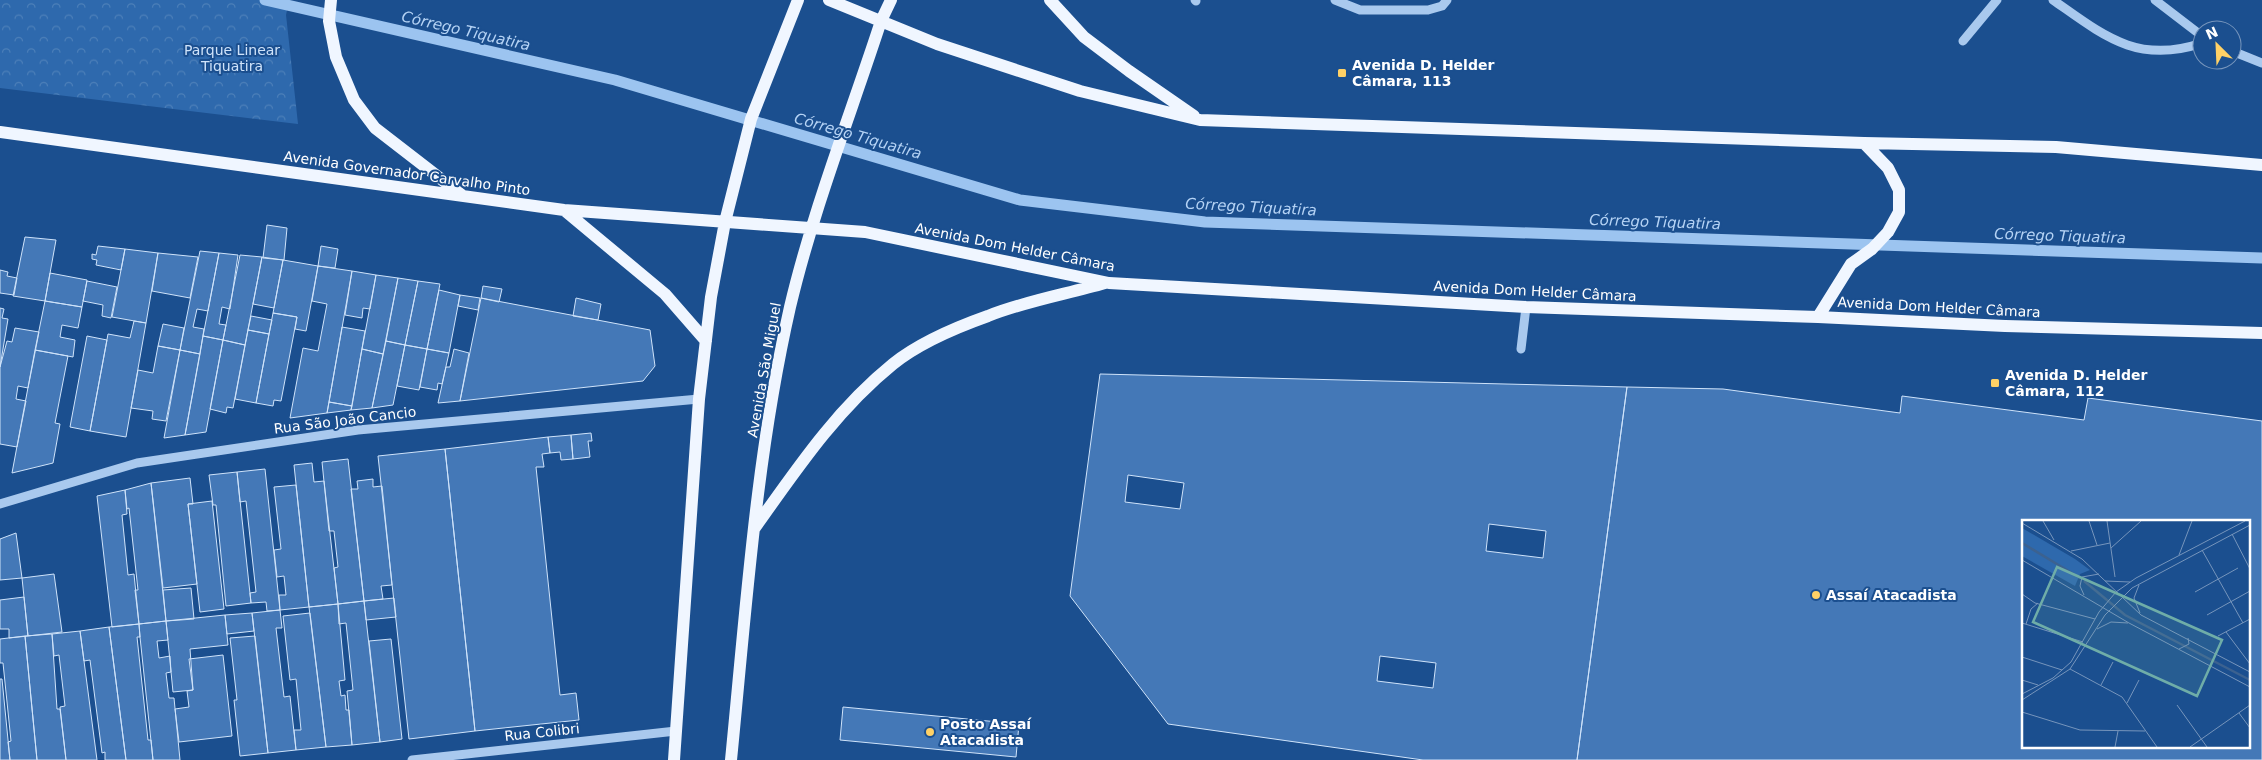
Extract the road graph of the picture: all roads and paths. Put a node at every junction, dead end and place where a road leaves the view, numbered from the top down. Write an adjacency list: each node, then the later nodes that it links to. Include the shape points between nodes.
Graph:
1 (331, 0): 21 (main road, via 329,21 336,57 354,100 375,128)
2 (798, 0): 23 (main road, via 752,119)
3 (828, 0): 11 (main road)
4 (892, 0): 11 (main road, Avenida São Miguel)
5 (1050, 0): 17 (main road, via 1084,37)
6 (1335, 0): 7 (street, via 1360,10 1428,10 1442,6)
7 (1447, 0)
8 (1997, 0): 13 (street)
9 (2053, 0): 14 (street, via 2106,38 2126,45 2167,51)
10 (2155, 0): 12 (street)
11 (881, 21): 17 (main road, via 937,44 1080,91); 24 (main road, Avenida São Miguel)
12 (2192, 28)
13 (1963, 41)
14 (2192, 46)
15 (2242, 55): 16 (street)
16 (2262, 63)
17 (1200, 120): 19 (main road)
18 (0, 132): 21 (main road, Avenida Governador Carvalho Pinto)
19 (1864, 144): 20 (main road, via 2056,147); 27 (main road, via 1888,168 1899,190 1899,212 1888,232 1851,264)
20 (2262, 165)
21 (464, 196): 22 (main road, Avenida Governador Carvalho Pinto)
22 (564, 210): 23 (main road, Avenida Governador Carvalho Pinto); 29 (main road, via 665,294)
23 (725, 222): 24 (main road, Avenida Governador Carvalho Pinto); 29 (main road)
24 (811, 228): 25 (main road, Avenida Dom Helder Câmara, via 865,232); 33 (main road, Avenida São Miguel, via 790,308)
25 (1109, 283): 26 (main road, Avenida Dom Helder Câmara); 33 (main road, via 990,315 944,334 895,363 852,401 813,446)
26 (1526, 306): 27 (main road, Avenida Dom Helder Câmara); 30 (street)
27 (1818, 317): 28 (main road, Avenida Dom Helder Câmara)
28 (2262, 334)
29 (706, 341): 31 (main road)
30 (1521, 349)
31 (699, 399): 32 (street, Rua São João Cancio, via 358,430 138,462); 34 (main road)
32 (0, 504)
33 (753, 531): 37 (main road, Avenida São Miguel)
34 (676, 731): 35 (street, Rua Colibri); 36 (main road)
35 (412, 760)
36 (674, 760)
37 (731, 760)

